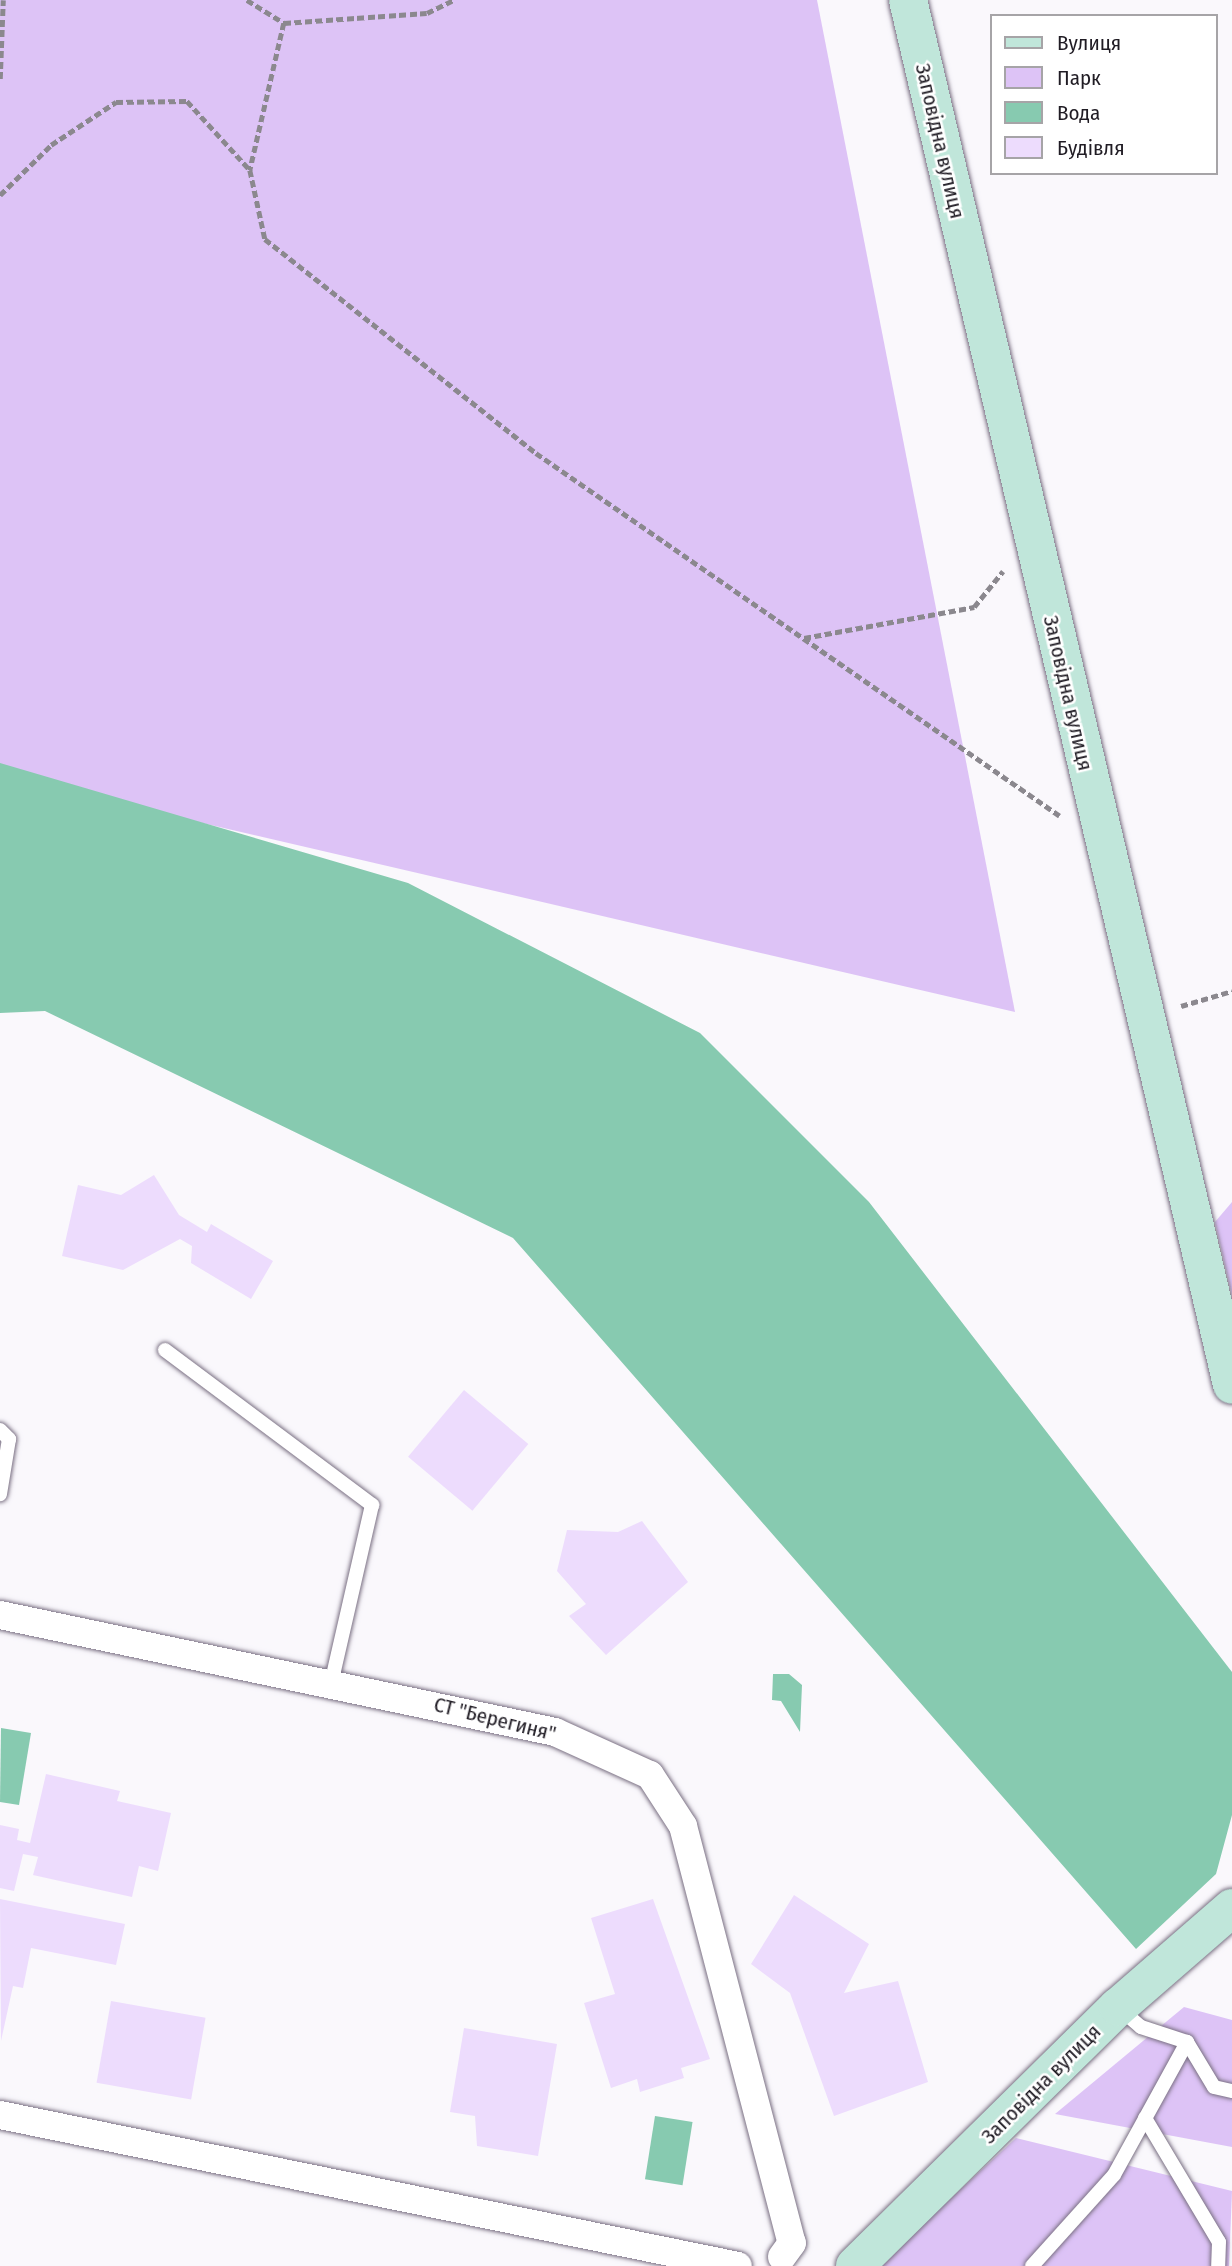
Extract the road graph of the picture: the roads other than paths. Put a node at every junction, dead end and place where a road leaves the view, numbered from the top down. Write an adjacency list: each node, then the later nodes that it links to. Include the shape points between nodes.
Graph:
1 (908, 0): 3 (street, Заповідна вулиця)
2 (165, 1350): 7 (lane, via 372,1506)
3 (1232, 1385)
4 (0, 1430): 5 (lane, via 9,1439)
5 (0, 1494)
6 (0, 1615): 7 (street, СТ "Берегиня")
7 (332, 1680): 14 (street, СТ "Берегиня", via 555,1732 650,1774 682,1826 792,2242)
8 (1232, 1908): 9 (street, Заповідна вулиця)
9 (1118, 2007): 10 (lane, via 1141,2027); 16 (street, Заповідна вулиця)
10 (1187, 2042): 11 (lane, via 1214,2087); 13 (lane)
11 (1232, 2091)
12 (0, 2115): 15 (street)
13 (1145, 2118): 17 (lane, via 1114,2175); 18 (lane, via 1219,2242)
14 (782, 2263)
15 (738, 2266)
16 (855, 2266)
17 (1032, 2266)
18 (1218, 2266)

